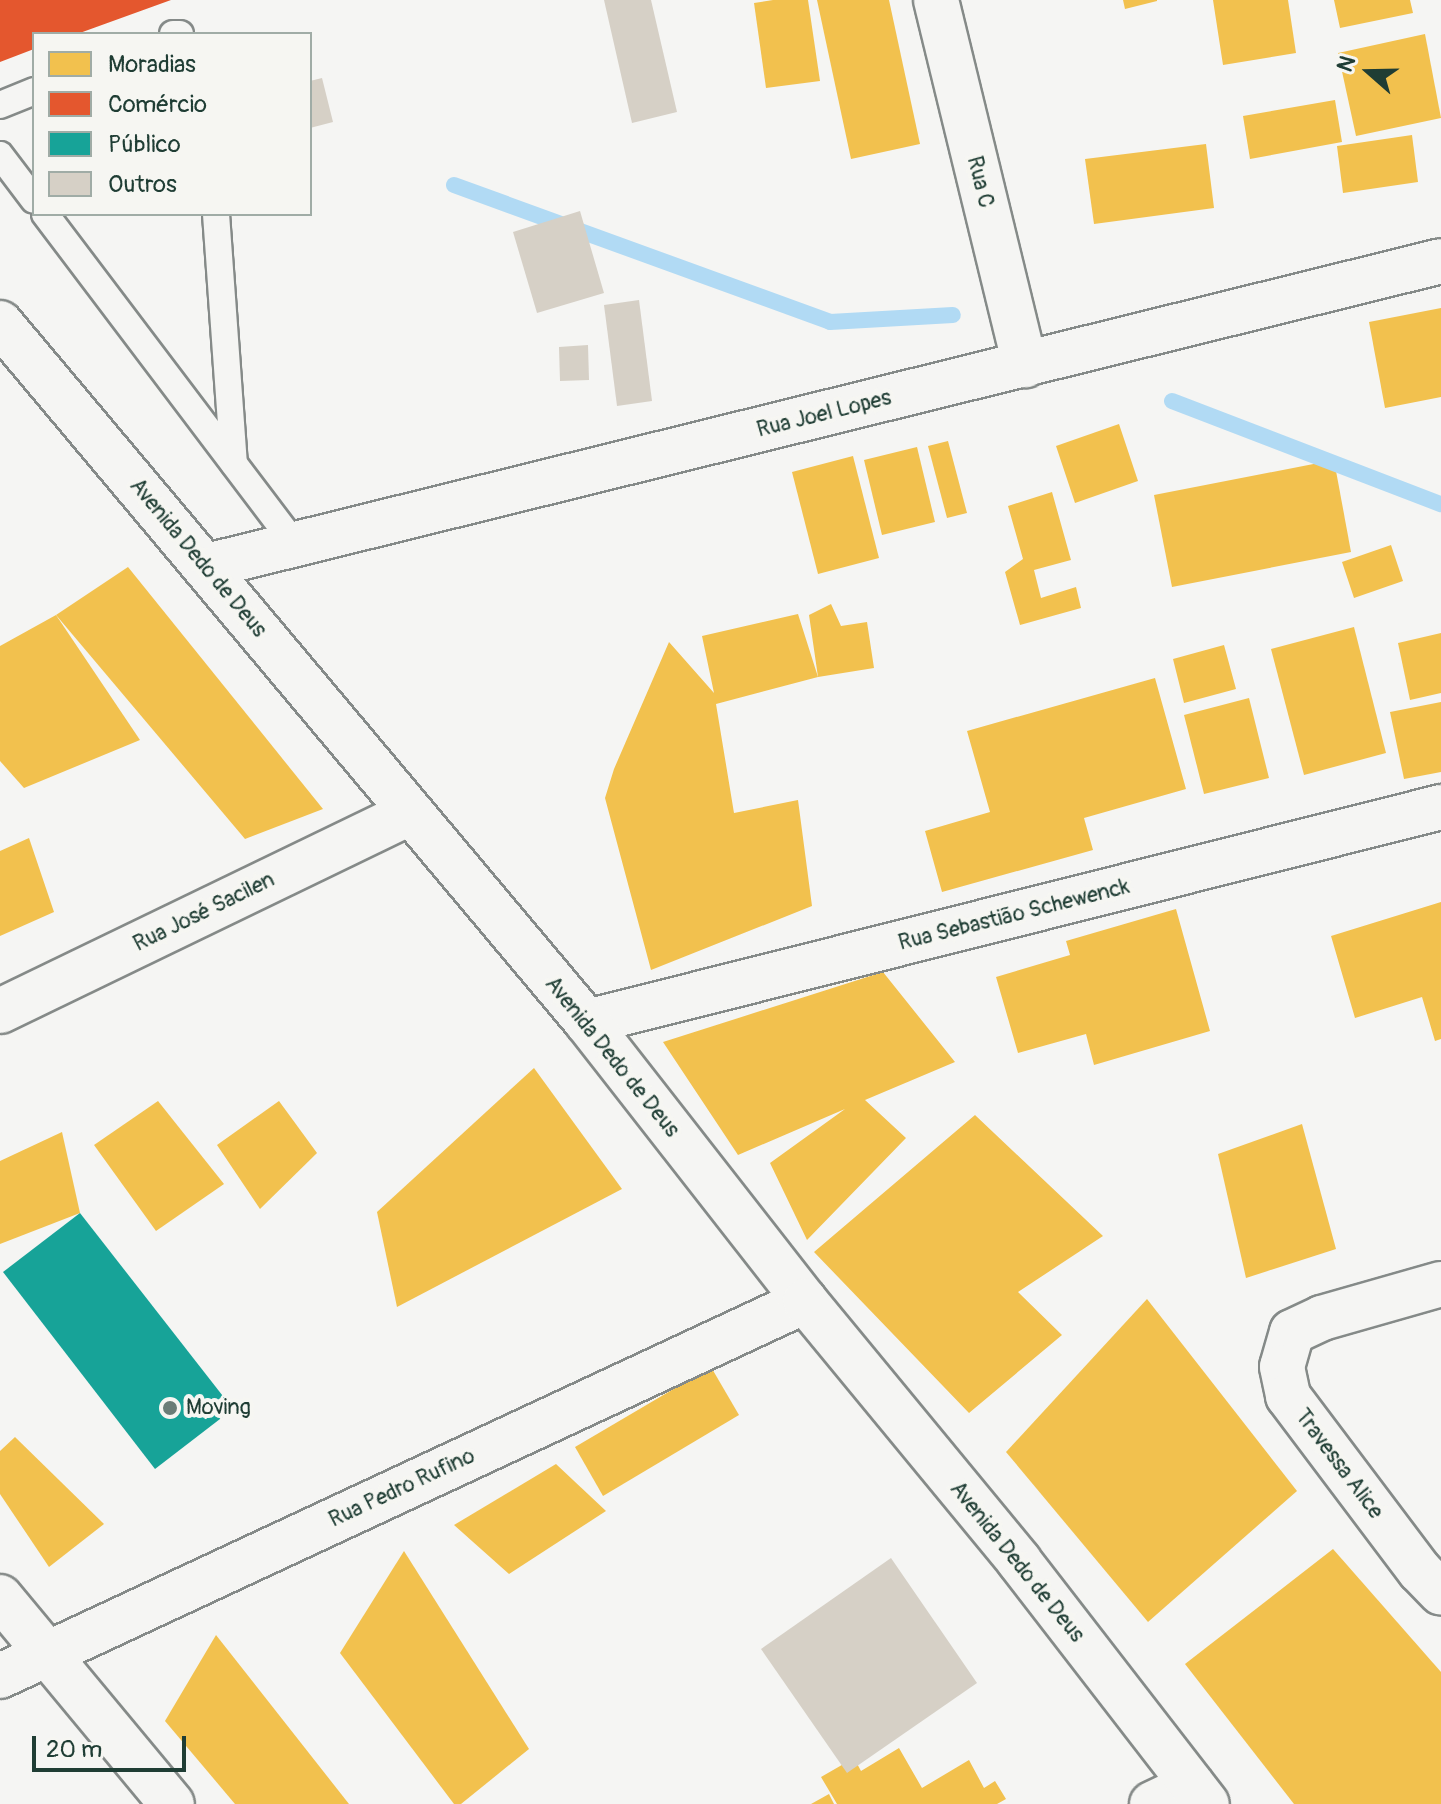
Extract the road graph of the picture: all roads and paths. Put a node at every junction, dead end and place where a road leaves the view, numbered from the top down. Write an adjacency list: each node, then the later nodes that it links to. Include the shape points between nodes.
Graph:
1 (936, 0): 10 (street, Rua C)
2 (32, 92): 3 (lane)
3 (0, 105)
4 (0, 155): 5 (lane)
5 (32, 197)
6 (47, 216): 11 (lane)
7 (216, 216): 11 (lane)
8 (1441, 261): 10 (street, Rua Joel Lopes)
9 (5, 341): 13 (street, Avenida Dedo de Deus)
10 (1025, 365): 12 (street, Rua Joel Lopes)
11 (234, 463): 12 (lane)
12 (295, 544): 13 (street, Rua Joel Lopes)
13 (207, 566): 15 (street, Avenida Dedo de Deus)
14 (1441, 807): 17 (street, Rua Sebastião Schewenck)
15 (408, 814): 16 (street, Rua José Sacilen); 17 (street, Avenida Dedo de Deus)
16 (0, 1011)
17 (587, 1022): 19 (street, Avenida Dedo de Deus)
18 (1441, 1284): 20 (street, Travessa Alice, via 1322,1318 1292,1332 1282,1367 1288,1396)
19 (805, 1301): 22 (street, Rua Pedro Rufino); 24 (street, Avenida Dedo de Deus, via 1019,1561)
20 (1441, 1593)
21 (0, 1597): 22 (street)
22 (46, 1653): 23 (street, Rua Pedro Rufino); 25 (street)
23 (0, 1676)
24 (1199, 1795): 26 (street)
25 (172, 1804)
26 (1152, 1804)

